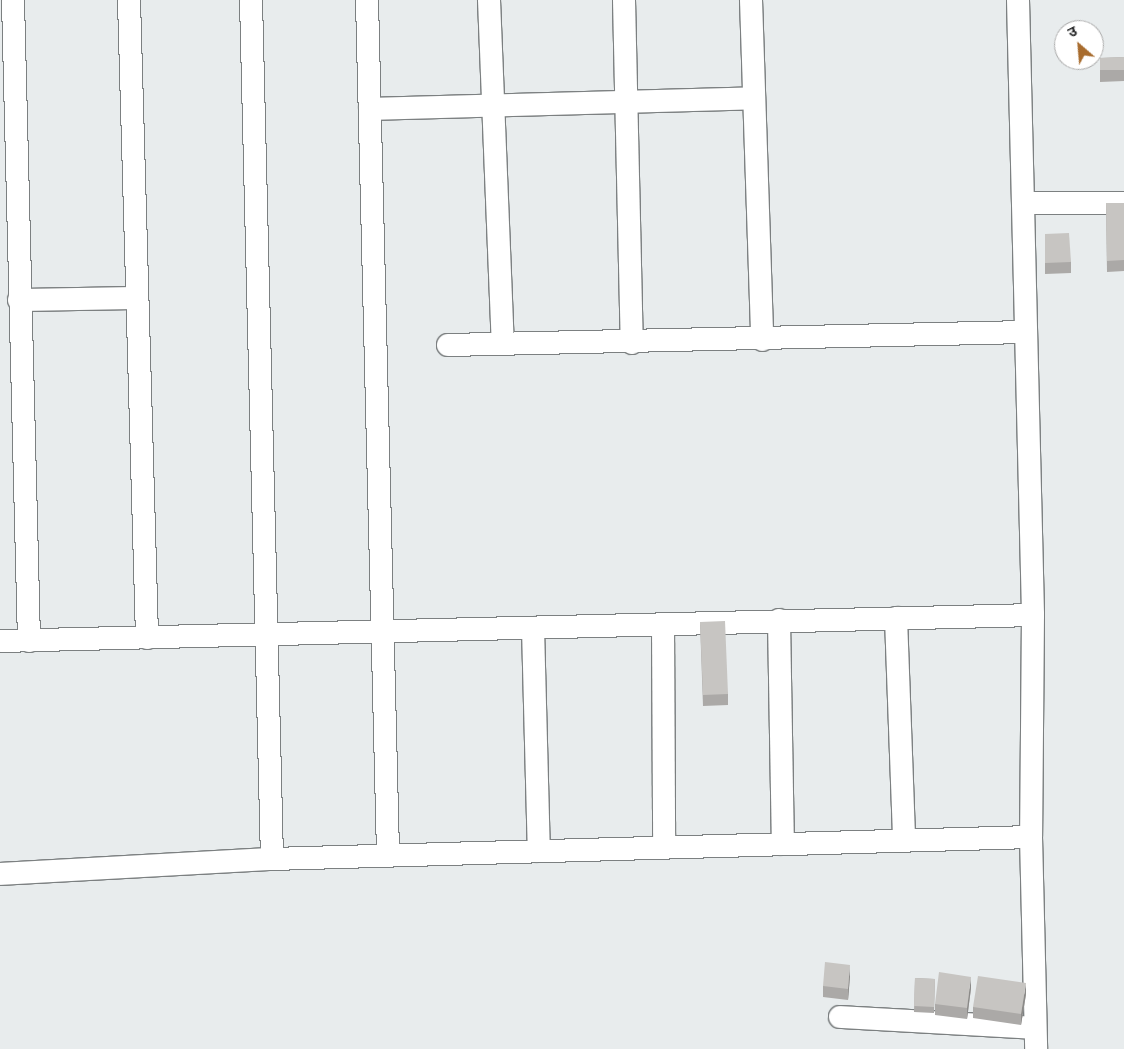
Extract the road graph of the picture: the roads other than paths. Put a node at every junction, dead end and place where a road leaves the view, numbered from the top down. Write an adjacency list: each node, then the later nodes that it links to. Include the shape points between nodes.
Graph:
1 (13, 0): 16 (street)
2 (129, 0): 15 (street)
3 (251, 0): 28 (street)
4 (368, 0): 12 (street)
5 (489, 0): 11 (street)
6 (624, 0): 10 (street)
7 (751, 0): 9 (street)
8 (1018, 0): 13 (street)
9 (754, 98): 10 (street); 18 (street)
10 (624, 101): 11 (street); 19 (street)
11 (493, 106): 12 (street); 20 (street)
12 (370, 109): 27 (street)
13 (1023, 203): 14 (street); 17 (street)
14 (1124, 203)
15 (137, 298): 16 (street); 29 (street)
16 (19, 300): 31 (street)
17 (1026, 332): 18 (street); 22 (street)
18 (762, 340): 19 (street)
19 (632, 342): 20 (street)
20 (504, 344): 21 (street)
21 (448, 345)
22 (1033, 614): 23 (street); 32 (street)
23 (896, 618): 24 (street); 33 (street)
24 (779, 620): 25 (street); 34 (street)
25 (663, 624): 26 (street); 35 (street)
26 (533, 628): 27 (street); 36 (street)
27 (385, 632): 28 (street); 37 (street)
28 (264, 635): 29 (street); 38 (street)
29 (147, 638): 31 (street)
30 (0, 641): 31 (street)
31 (29, 641)
32 (1031, 837): 33 (street); 41 (street)
33 (904, 841): 34 (street)
34 (783, 844): 35 (street)
35 (664, 847): 36 (street)
36 (539, 851): 37 (street)
37 (388, 855): 38 (street)
38 (272, 859): 39 (street)
39 (0, 874)
40 (840, 1017): 41 (street)
41 (1035, 1039)

